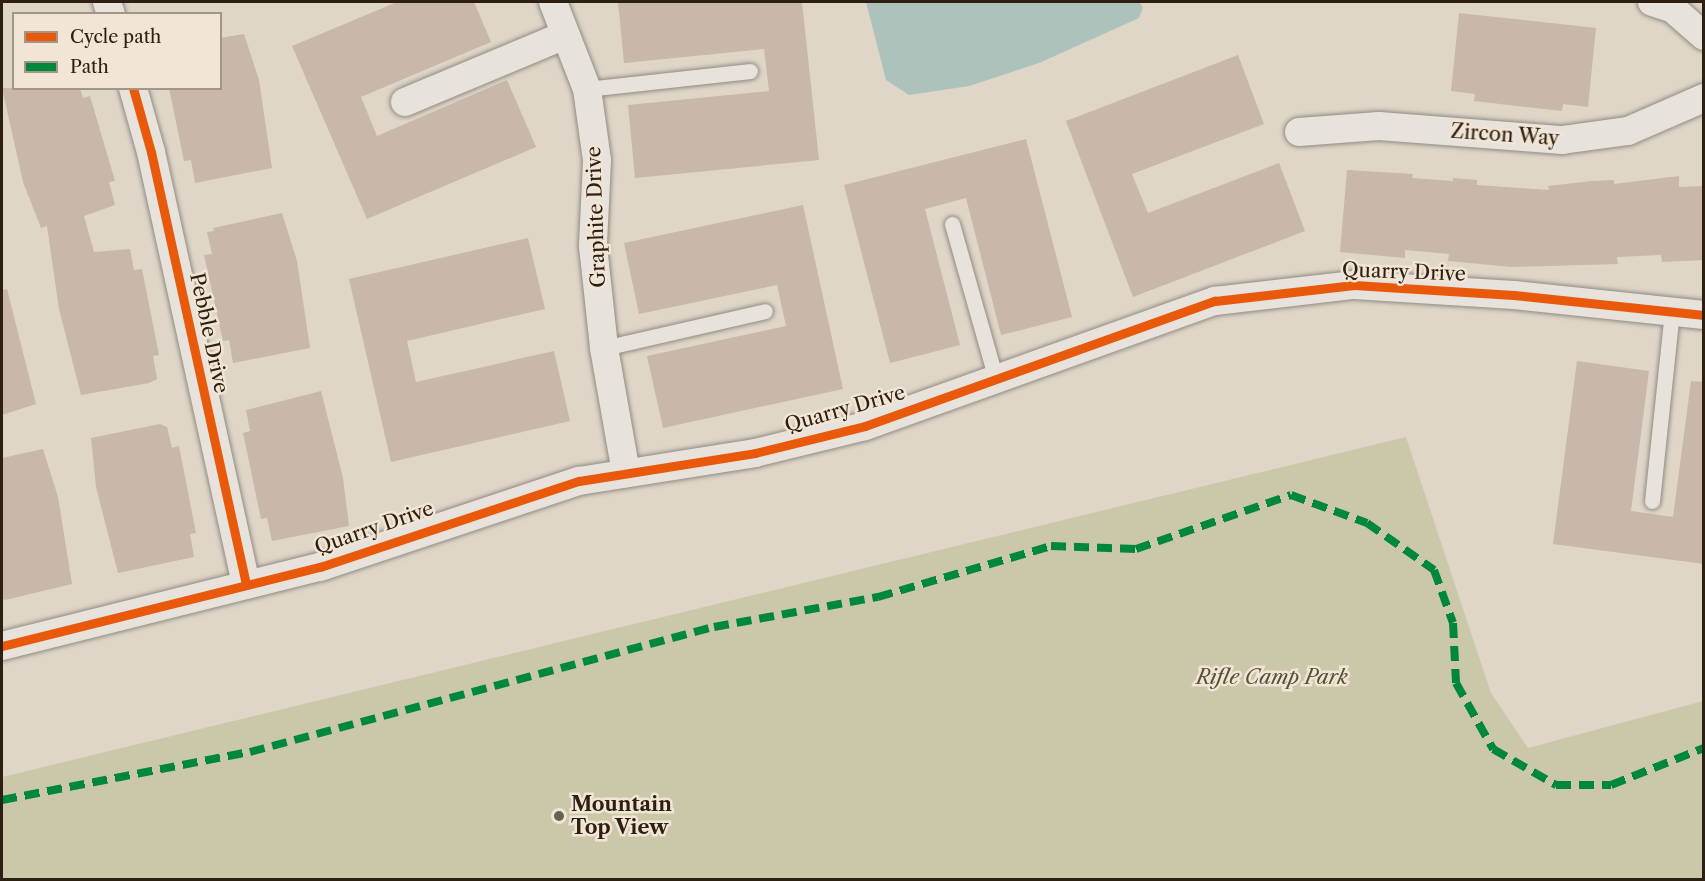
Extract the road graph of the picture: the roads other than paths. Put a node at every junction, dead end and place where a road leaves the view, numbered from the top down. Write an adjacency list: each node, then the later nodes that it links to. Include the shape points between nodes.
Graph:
1 (553, 2): 3 (street, Graphite Drive)
2 (1652, 2): 4 (street, via 1673,9)
3 (565, 35): 6 (street, Graphite Drive); 9 (street)
4 (1704, 36)
5 (750, 71): 6 (lane)
6 (586, 89): 15 (street, Graphite Drive, via 597,160 593,246)
7 (134, 90): 19 (street, Pebble Drive, via 151,152)
8 (1704, 99): 10 (street, Zircon Way, via 1628,131 1562,140 1379,126)
9 (405, 102)
10 (1299, 132)
11 (952, 224): 16 (lane)
12 (765, 311): 15 (lane)
13 (1672, 312): 14 (street, Quarry Drive); 16 (street, Quarry Drive, via 1514,295 1354,285 1215,301); 18 (lane)
14 (1704, 315)
15 (604, 348): 17 (street, Graphite Drive)
16 (996, 378): 17 (street, Quarry Drive, via 865,426 755,453)
17 (626, 474): 19 (street, Quarry Drive, via 579,481 320,567)
18 (1652, 501)
19 (246, 585): 20 (street, Quarry Drive)
20 (2, 646)

